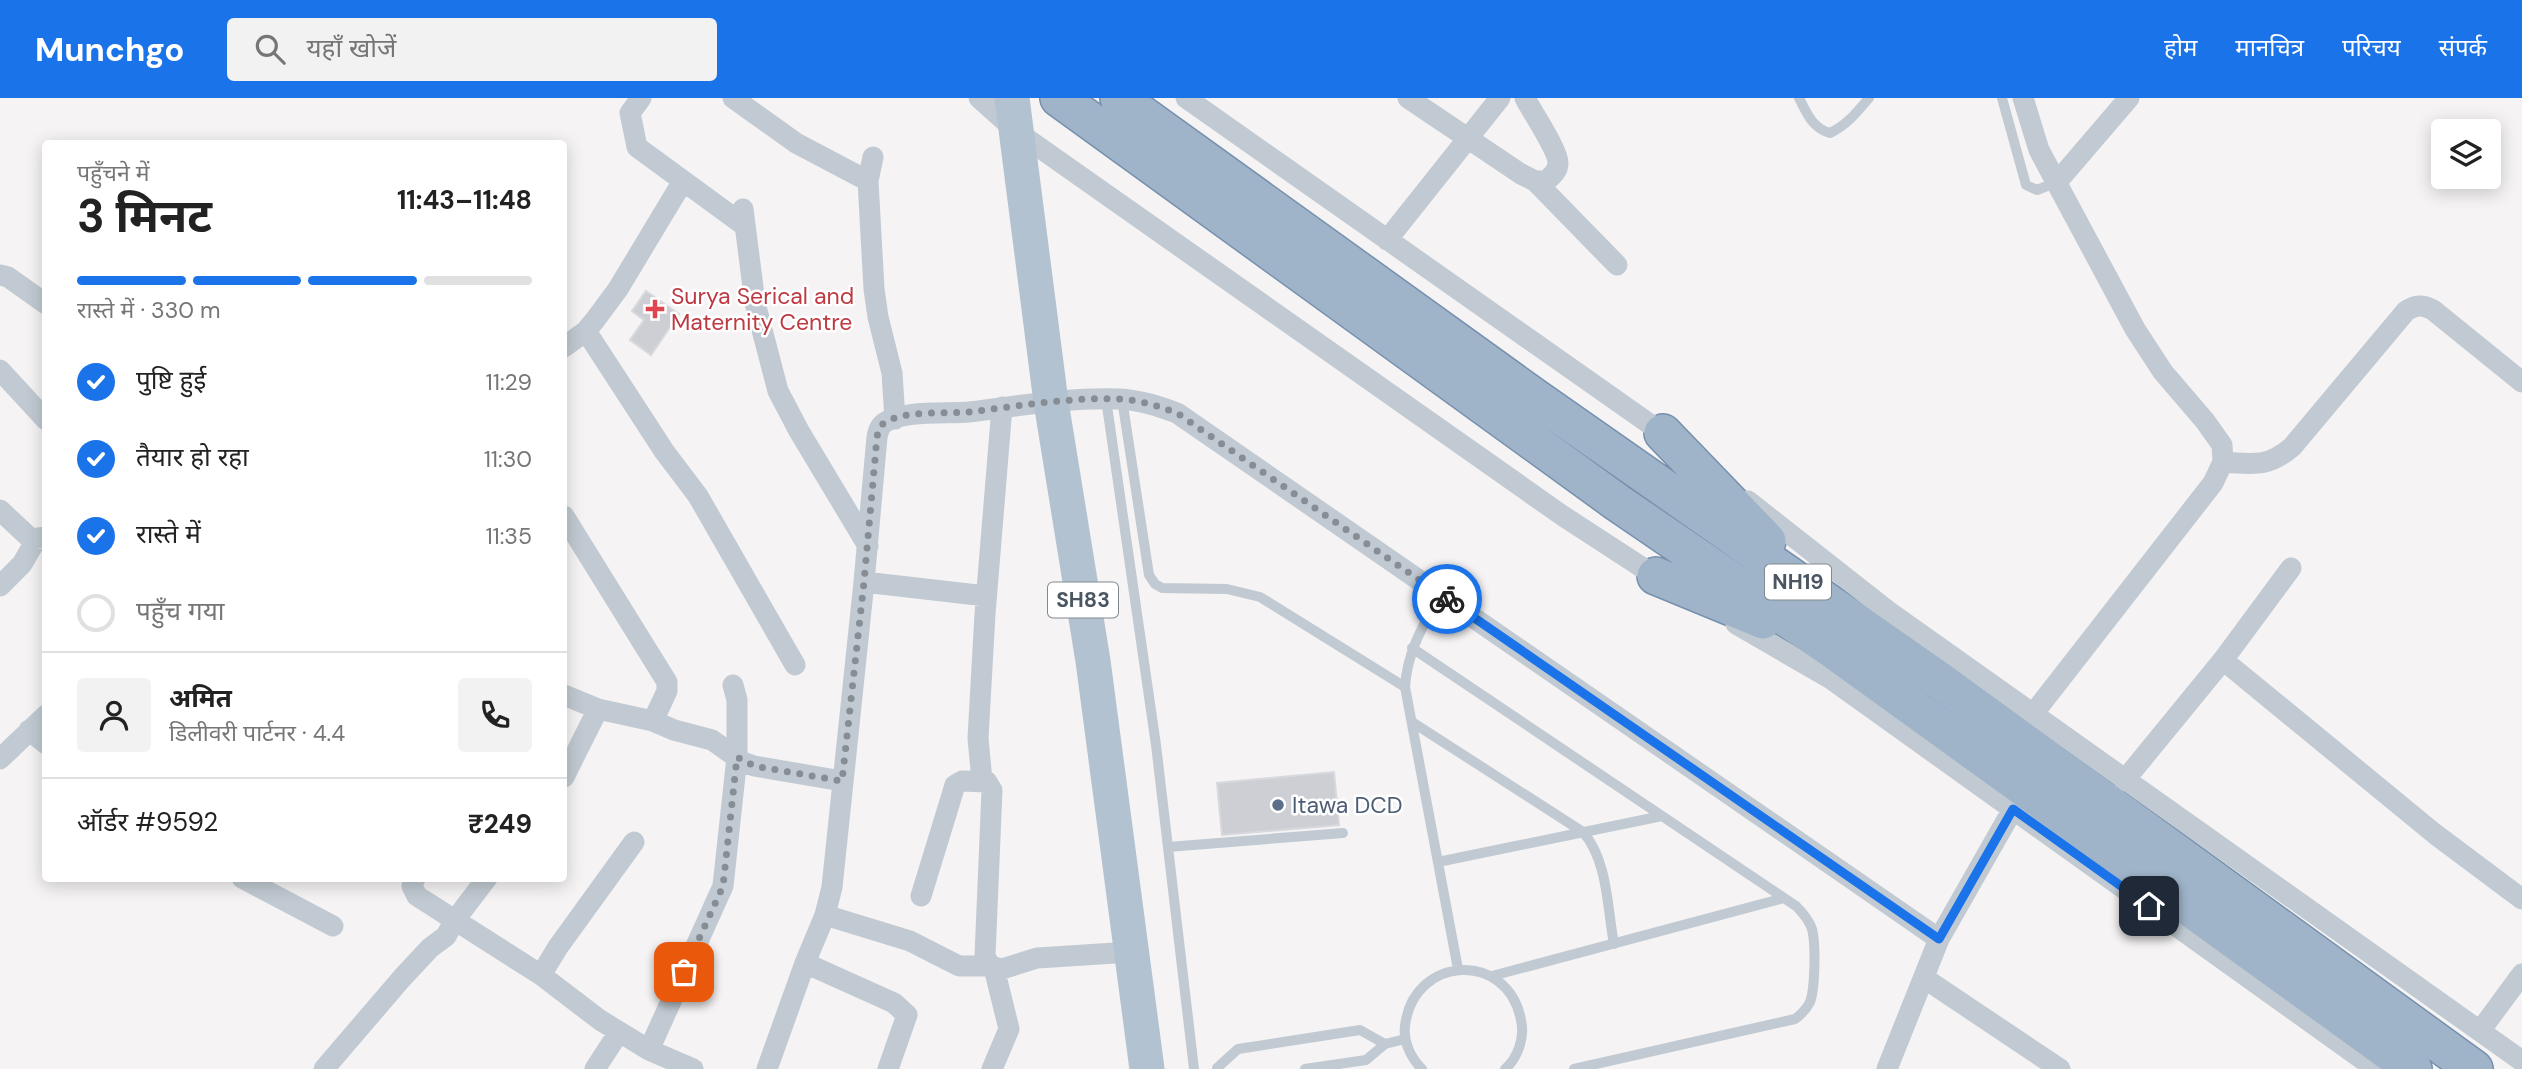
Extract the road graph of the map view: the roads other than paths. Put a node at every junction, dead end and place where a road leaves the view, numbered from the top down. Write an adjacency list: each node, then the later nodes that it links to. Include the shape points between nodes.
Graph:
1 (641, 98): 19 (street, via 630,113 637,147)
2 (733, 98): 20 (street, via 796,143)
3 (979, 98): 16 (street)
4 (1059, 98): 50 (highway, NH19, via 1618,503)
5 (1119, 98): 48 (highway, NH19)
6 (1186, 98): 15 (street)
7 (1408, 98): 17 (street)
8 (1500, 98): 17 (street)
9 (1525, 98): 21 (street, via 1558,166 1546,181)
10 (1799, 98): 11 (lane, via 1813,123 1830,133)
11 (1869, 98)
12 (2003, 98): 22 (lane, via 2026,185)
13 (2023, 98): 22 (street)
14 (2129, 98): 22 (street)
15 (1208, 104): 23 (street)
16 (1014, 114): 32 (main road, SH83); 43 (street, via 1563,516)
17 (1468, 140): 21 (street); 23 (street)
18 (873, 157): 20 (street)
19 (684, 181): 27 (street, via 618,289); 41 (street, via 744,217 755,303 778,391)
20 (868, 181): 35 (street, via 874,289 892,373)
21 (1535, 181): 24 (street)
22 (2048, 186): 37 (street, via 2163,372 2222,445)
23 (1387, 240): 36 (street)
24 (1617, 265)
25 (0, 275): 26 (street)
26 (42, 301)
27 (586, 331): 28 (street); 52 (street, via 698,496)
28 (567, 345)
29 (0, 370): 34 (street)
30 (2522, 382): 37 (street, via 2432,310 2416,305 2280,458 2258,464)
31 (1114, 399): 32 (street); 46 (street, via 1177,413); 54 (lane, via 1149,575 1155,584 1171,590 1227,589 1259,597); 74 (lane)
32 (1051, 402): 33 (street); 87 (main road, SH83, via 1093,661)
33 (1002, 407): 35 (street); 47 (street)
34 (42, 416)
35 (895, 419): 41 (street, via 881,426 877,437)
36 (1663, 433): 48 (highway); 57 (street, via 1888,611)
37 (2223, 462): 57 (street, via 2213,483)
38 (0, 510): 40 (street, via 25,536)
39 (567, 521): 59 (street, via 667,682)
40 (41, 538): 45 (street)
41 (868, 546): 44 (street)
42 (2291, 568): 51 (street)
43 (1656, 576): 50 (highway); 69 (street, via 1831,679)
44 (864, 582): 47 (street); 66 (street)
45 (0, 586)
46 (1440, 594): 49 (lane); 85 (street)
47 (986, 596): 67 (street, via 978,737)
48 (1825, 601): 119 (highway, NH19)
49 (1412, 648): 54 (lane); 70 (lane)
50 (1832, 649): 118 (highway, NH19)
51 (2222, 660): 68 (street); 81 (street)
52 (795, 666)
53 (733, 685): 63 (street)
54 (1405, 687): 60 (lane)
55 (567, 696): 56 (street)
56 (598, 709): 59 (street); 65 (street)
57 (2033, 714): 68 (street)
58 (42, 719): 61 (street)
59 (653, 721): 63 (street, via 712,740)
60 (1412, 722): 71 (lane); 75 (lane)
61 (29, 730): 62 (street); 64 (street)
62 (42, 741)
63 (737, 757): 66 (street, via 754,766); 99 (street, via 723,886)
64 (0, 758)
65 (567, 771)
66 (842, 781): 82 (street)
67 (982, 781): 79 (street, via 957,782 952,789); 89 (street, via 992,790 985,956)
68 (2124, 781): 95 (street)
69 (2013, 809): 85 (street); 117 (street)
70 (1662, 816): 71 (lane); 80 (lane)
71 (1583, 832): 75 (lane); 86 (lane, via 1599,859)
72 (1343, 833): 74 (lane)
73 (634, 842): 92 (street)
74 (1168, 847): 109 (lane)
75 (1438, 862): 90 (lane)
76 (250, 882): 84 (street)
77 (414, 882): 83 (street, via 417,896)
78 (484, 882): 83 (street)
79 (921, 896)
80 (1784, 898): 86 (lane); 114 (lane, via 1805,916 1812,930 1811,999 1805,1011 1784,1022)
81 (2522, 899)
82 (825, 915): 88 (street); 89 (street, via 910,941 959,966)
83 (455, 920): 92 (street); 102 (street, via 446,936 402,978)
84 (333, 926)
85 (1939, 939): 94 (street)
86 (1614, 944): 93 (lane)
87 (1131, 952): 89 (street, via 1037,958 1012,968); 108 (main road, SH83)
88 (805, 964): 105 (street); 106 (street, via 894,1003 907,1015)
89 (992, 967): 107 (street, via 1009,1029)
90 (1458, 969): 93 (lane); 97 (lane, via 1426,983 1415,996 1407,1012)
91 (2522, 974): 95 (street)
92 (541, 975): 96 (street)
93 (1492, 976): 101 (lane, via 1508,989 1519,1007 1523,1027)
94 (1924, 978): 115 (street); 116 (street)
95 (2480, 1031): 100 (street)
96 (619, 1032): 99 (street); 103 (street)
97 (1405, 1039): 98 (lane); 113 (lane)
98 (1385, 1044): 111 (lane, via 1360,1030 1238,1049); 112 (lane, via 1366,1060)
99 (649, 1050): 104 (street)
100 (2522, 1061)
101 (1511, 1068)
102 (324, 1069)
103 (594, 1069)
104 (692, 1069)
105 (767, 1069)
106 (888, 1069)
107 (992, 1069)
108 (1147, 1069)
109 (1194, 1069)
110 (1208, 1069): 111 (lane)
111 (1218, 1069)
112 (1305, 1069)
113 (1423, 1069)
114 (1574, 1069)
115 (1887, 1069)
116 (2060, 1069)
117 (2376, 1069)
118 (2413, 1069)
119 (2474, 1069)

